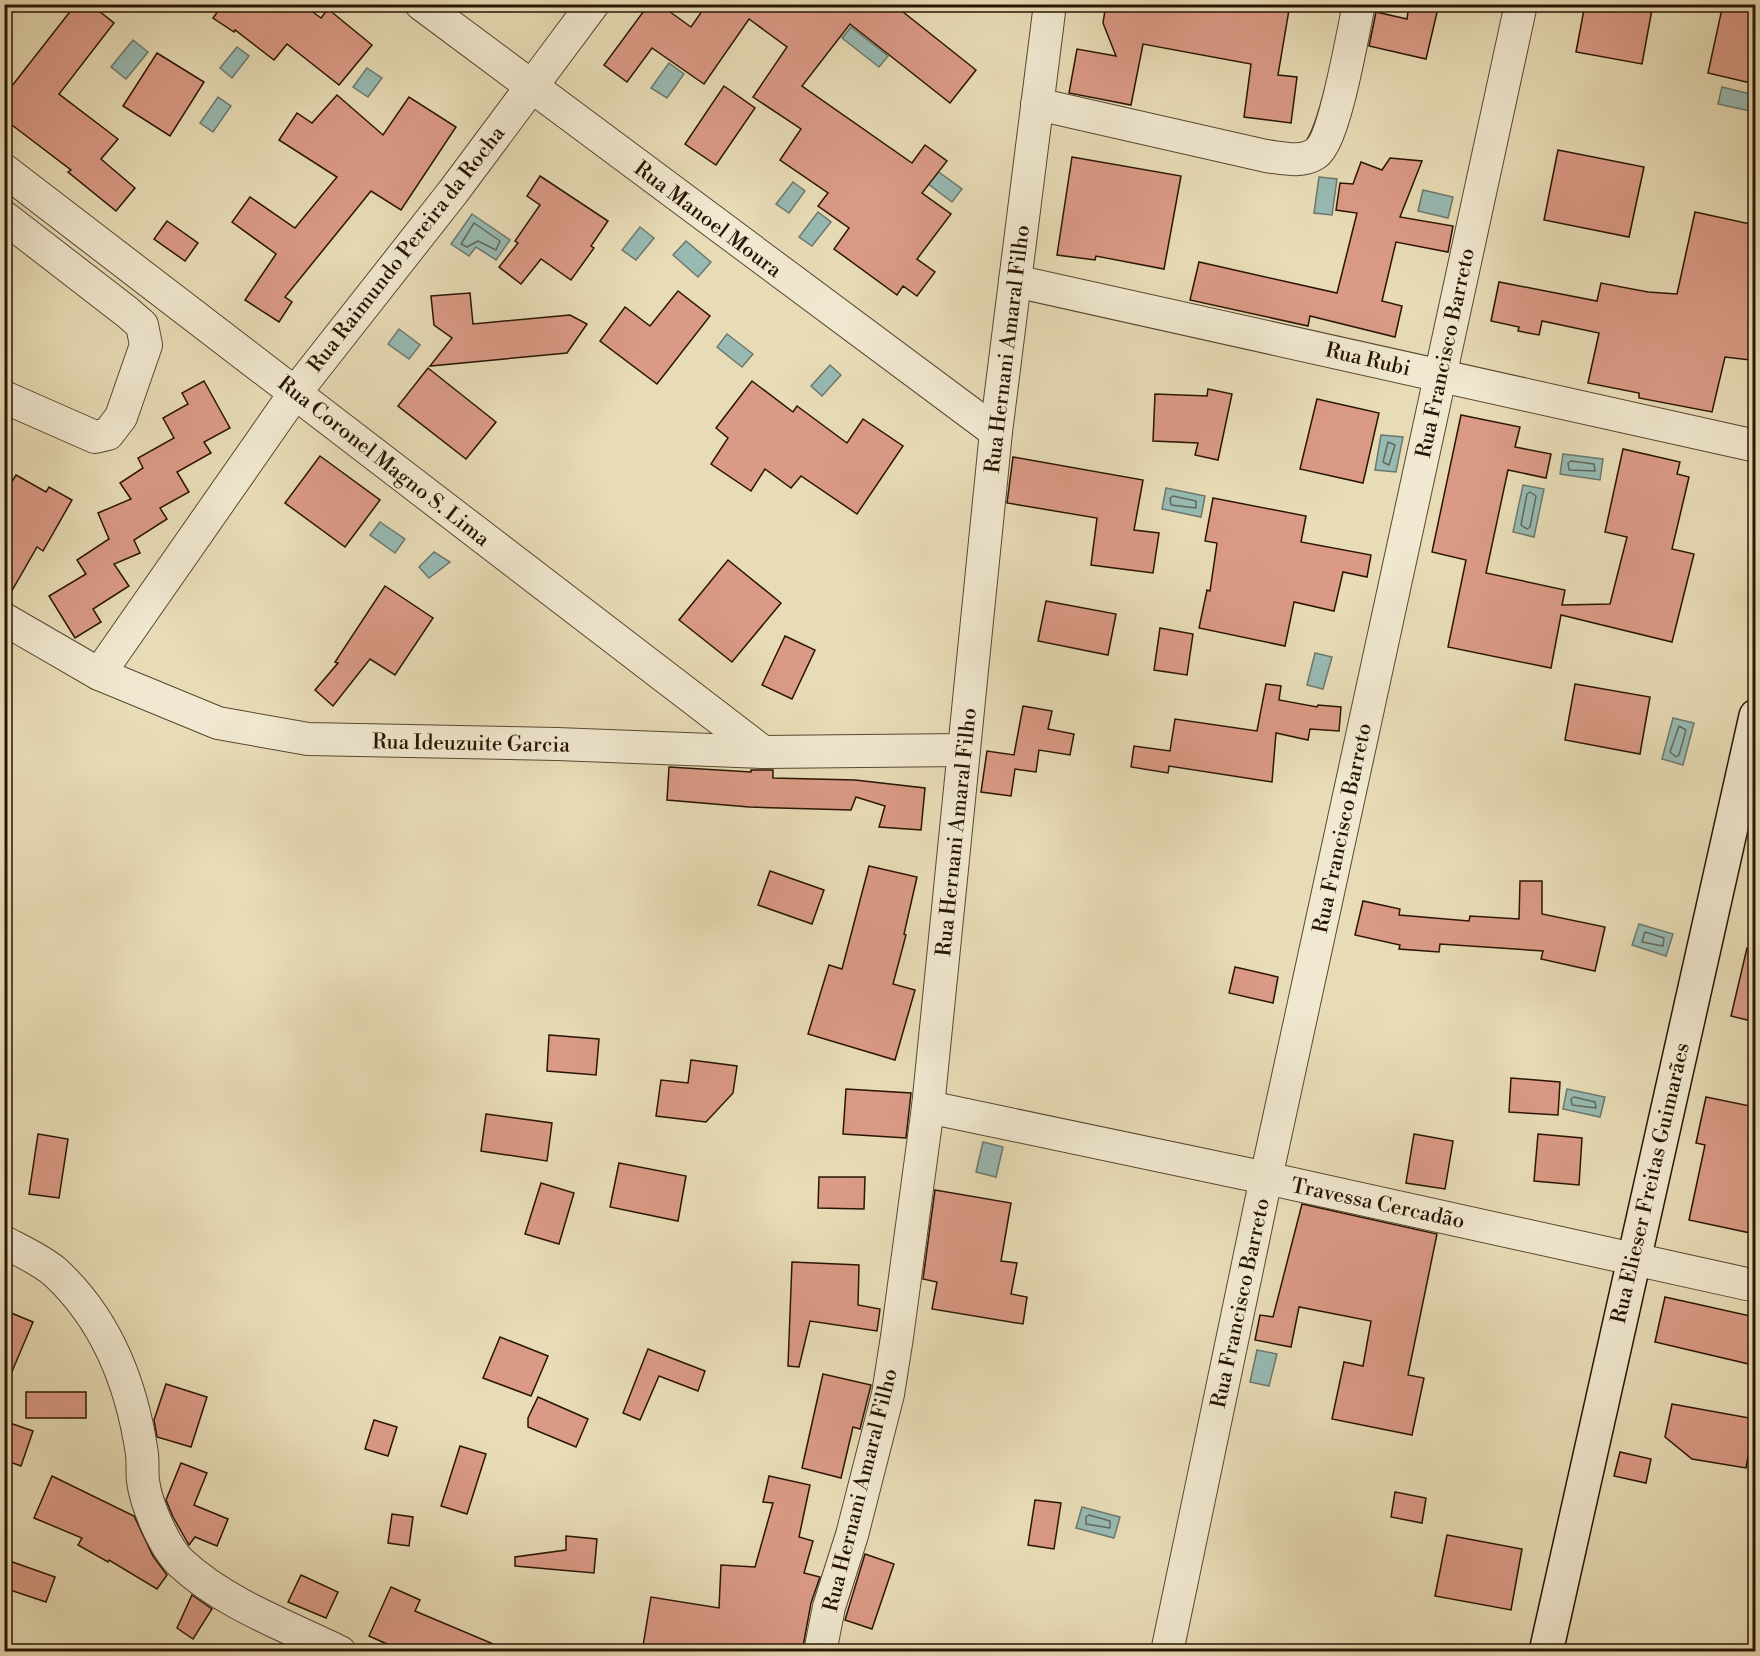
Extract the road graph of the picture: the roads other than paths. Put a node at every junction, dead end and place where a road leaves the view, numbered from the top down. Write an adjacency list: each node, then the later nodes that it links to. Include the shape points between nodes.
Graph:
1 (421, 4): 6 (street, Rua Manoel Moura)
2 (593, 4): 6 (street, Rua Raimundo Pereira da Rocha)
3 (1050, 4): 7 (street, Rua Hernani Amaral Filho)
4 (1359, 4): 7 (street, via 1332,124 1318,152 1304,160 1266,156)
5 (1521, 4): 11 (street, Rua Francisco Barreto)
6 (530, 87): 12 (street, Rua Raimundo Pereira da Rocha); 14 (street, Rua Manoel Moura)
7 (1037, 104): 10 (street, Rua Hernani Amaral Filho)
8 (4, 170): 12 (street, Rua Coronel Magno S. Lima)
9 (4, 217): 13 (street, via 142,325 146,345 121,417 108,434 95,437)
10 (1015, 281): 11 (street, Rua Rubi); 14 (street, Rua Hernani Amaral Filho)
11 (1440, 376): 15 (street, Rua Rubi); 22 (street, Rua Francisco Barreto)
12 (295, 393): 17 (street, Rua Raimundo Pereira da Rocha); 20 (street, Rua Coronel Magno S. Lima)
13 (4, 397)
14 (996, 432): 19 (street, Rua Hernani Amaral Filho)
15 (1755, 446)
16 (4, 619): 17 (street, Rua Ideuzuite Garcia)
17 (99, 674): 20 (street, Rua Ideuzuite Garcia, via 218,723 308,739)
18 (1755, 716): 24 (street, Rua Elieser Freitas Guimarães)
19 (964, 750): 20 (street, Rua Ideuzuite Garcia); 21 (street, Rua Hernani Amaral Filho)
20 (762, 752)
21 (928, 1107): 22 (street, Travessa Cercadão); 27 (street, Rua Hernani Amaral Filho, via 888,1394)
22 (1266, 1178): 24 (street, Travessa Cercadão); 28 (street, Rua Francisco Barreto)
23 (4, 1242): 26 (street, via 54,1271 84,1302 105,1332 129,1391 142,1455 143,1482 155,1521 180,1562 230,1598)
24 (1632, 1259): 25 (street, Travessa Cercadão); 29 (street, Rua Elieser Freitas Guimarães)
25 (1755, 1286)
26 (340, 1652)
27 (820, 1652)
28 (1167, 1652)
29 (1546, 1652)

